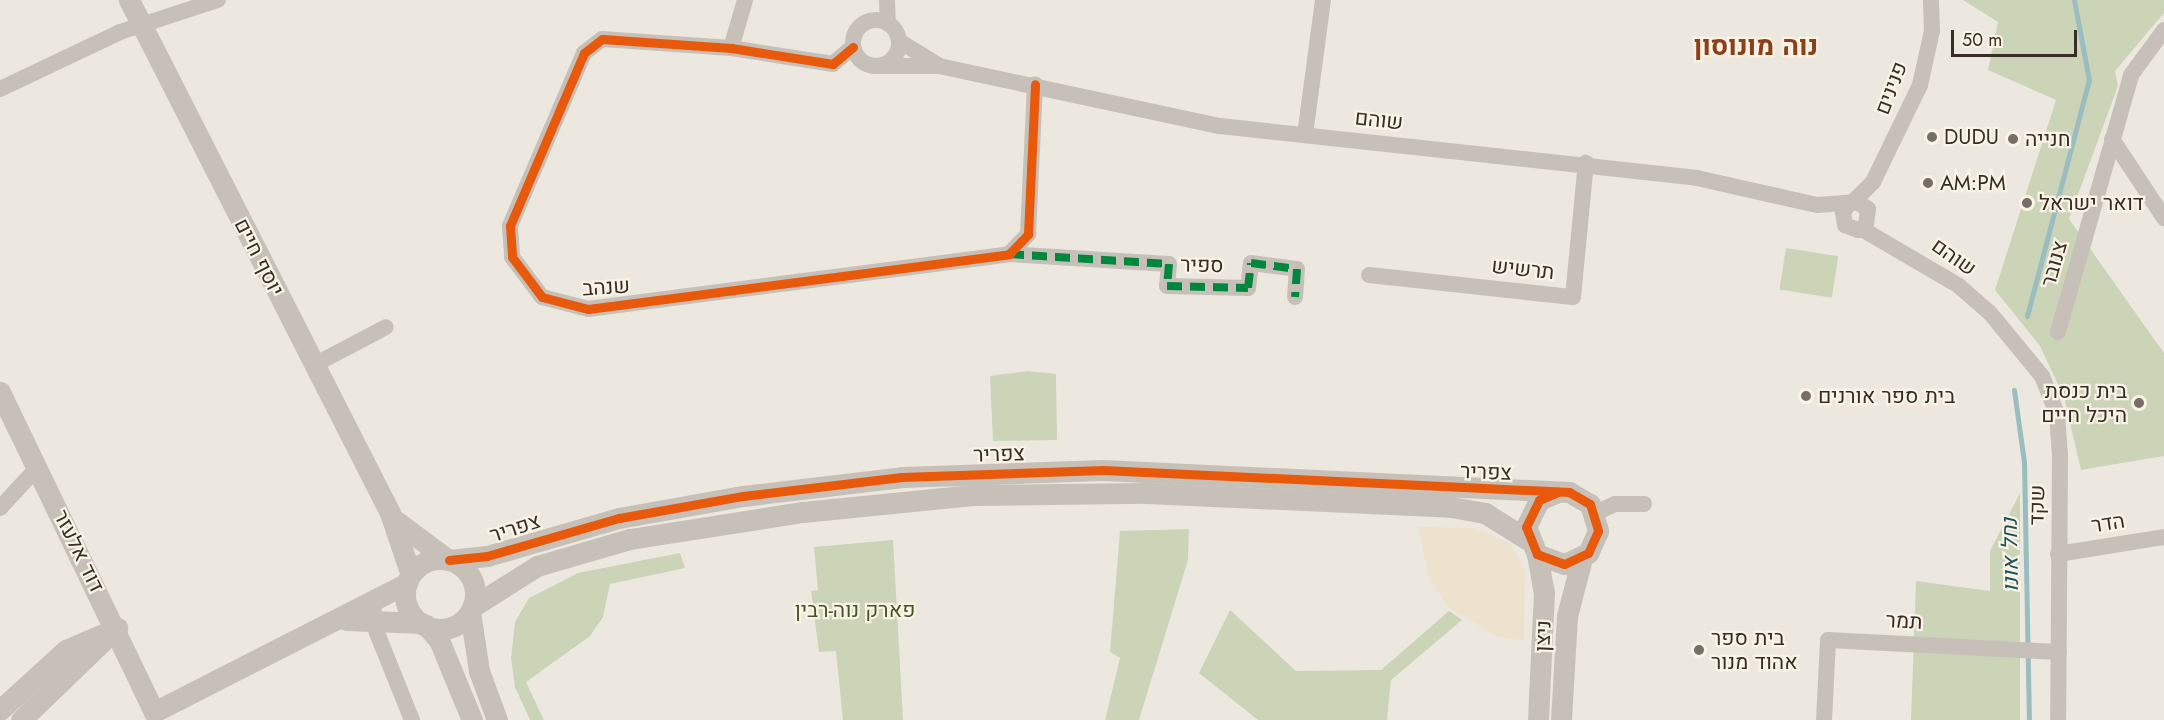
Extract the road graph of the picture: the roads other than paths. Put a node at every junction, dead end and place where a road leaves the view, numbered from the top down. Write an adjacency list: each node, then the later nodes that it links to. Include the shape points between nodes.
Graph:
1 (129, 0): 9 (street, יוסף חיים)
2 (218, 0): 9 (street)
3 (745, 0): 14 (street)
4 (877, 0): 8 (street)
5 (887, 0): 10 (street)
6 (1323, 0): 19 (street)
7 (1932, 0): 22 (street, פנינים, via 1932,31 1920,86)
8 (869, 21): 10 (street); 13 (street, via 856,31)
9 (141, 24): 18 (street); 36 (street, יוסף חיים)
10 (888, 24): 12 (street)
11 (2164, 30): 20 (street, צנובר, via 2131,75)
12 (899, 41): 15 (street, via 891,62); 16 (street, שוהם)
13 (853, 47): 14 (street, שנהב, via 833,64); 15 (street, via 861,61)
14 (731, 48): 30 (street, שנהב, via 618,36 602,39 584,53 507,234 512,257 542,297 588,309)
15 (876, 66): 16 (street, שוהם)
16 (939, 66): 17 (street, שוהם)
17 (1035, 84): 19 (street, שוהם, via 1220,126); 30 (street, via 1028,234)
18 (0, 89)
19 (1305, 135): 21 (street, שוהם)
20 (2112, 139): 26 (street); 35 (street, צנובר)
21 (1586, 163): 24 (street, שוהם, via 1697,178); 31 (street, תרשיש, via 1573,297)
22 (1870, 187): 23 (street, פנינים); 25 (street, פנינים)
23 (1850, 204): 24 (street, שוהם); 25 (street); 27 (street)
24 (1817, 205): 27 (street, שוהם)
25 (1869, 211): 28 (street); 29 (street, שוהם)
26 (2164, 218)
27 (1843, 221): 28 (street, שוהם)
28 (1862, 229): 29 (street, שוהם)
29 (1889, 241): 33 (street, שוהם)
30 (1009, 254): 32 (street, ספיר, via 1169,264 1167,286 1248,288 1251,262 1297,269)
31 (1369, 274)
32 (1295, 297)
33 (1990, 314): 46 (street, שקד, via 2042,376 2057,414)
34 (386, 327): 36 (street)
35 (2058, 332)
36 (314, 364): 42 (street, יוסף חיים)
37 (0, 393): 38 (street, דוד אלעזר)
38 (38, 467): 41 (street, via 22,478); 53 (street, דוד אלעזר)
39 (1558, 492): 43 (street, via 1577,495); 45 (street, via 1530,511); 48 (street, צפריר, via 1153,471 932,475 674,507 589,525 487,556)
40 (1644, 504): 43 (street, via 1615,504)
41 (0, 508)
42 (390, 513): 48 (street, יוסף חיים, via 414,539); 49 (street, יוסף חיים)
43 (1595, 513): 47 (street, via 1596,541)
44 (2164, 537): 46 (street, הדר)
45 (1532, 547): 47 (street, via 1558,564); 51 (street, צפריר, via 1485,513 1451,507 1136,493 974,495 803,512 630,539 537,566); 61 (street, ניצן, via 1544,592)
46 (2058, 554): 54 (street, שקד)
47 (1582, 558): 62 (street, ניצן, via 1567,616)
48 (448, 560): 49 (street, via 424,562); 51 (street, via 472,579)
49 (409, 579): 50 (street); 52 (street, via 407,604)
50 (375, 608): 52 (street); 56 (street, via 325,626); 58 (street)
51 (471, 609): 52 (street, via 448,627); 60 (street, via 479,671)
52 (424, 624): 59 (street, via 439,640)
53 (117, 628): 55 (street, via 66,650); 56 (street, דוד אלעזר); 57 (street)
54 (2059, 652): 63 (street, תמר, via 1828,640); 64 (street, שקד)
55 (0, 710)
56 (156, 716)
57 (21, 720)
58 (412, 720)
59 (472, 720)
60 (497, 720)
61 (1538, 720)
62 (1561, 720)
63 (1824, 720)
64 (2058, 720)

